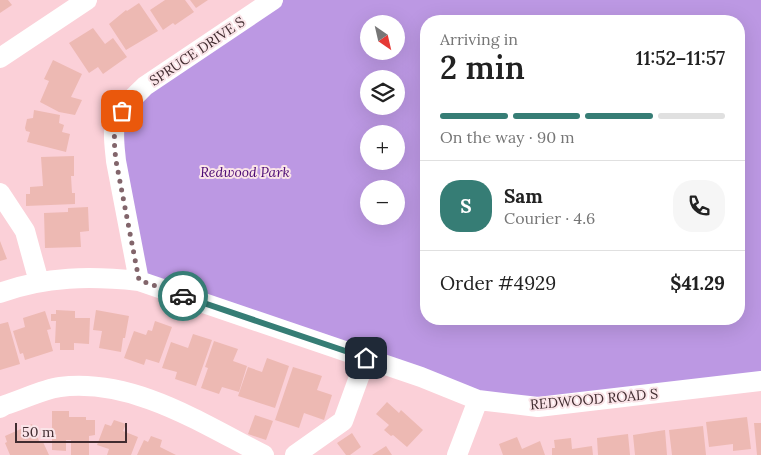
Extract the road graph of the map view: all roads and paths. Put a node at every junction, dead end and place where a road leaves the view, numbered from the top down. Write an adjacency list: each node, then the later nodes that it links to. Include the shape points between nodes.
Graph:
1 (87, 0): 3 (street)
2 (272, 0): 5 (street, SPRUCE DRIVE S, via 145,86 129,101 116,121 116,161)
3 (0, 58)
4 (0, 193): 6 (street, via 25,231)
5 (139, 280): 6 (street, REDWOOD ROAD S, via 101,277); 8 (street, REDWOOD ROAD S)
6 (39, 282): 7 (street, REDWOOD ROAD S)
7 (0, 293)
8 (366, 358): 10 (street, REDWOOD ROAD S); 13 (street, via 344,421)
9 (761, 381): 10 (street, REDWOOD ROAD S, via 538,407)
10 (478, 400): 14 (street)
11 (0, 408): 12 (street, via 58,387 102,387 166,406)
12 (264, 455)
13 (295, 455)
14 (457, 455)

